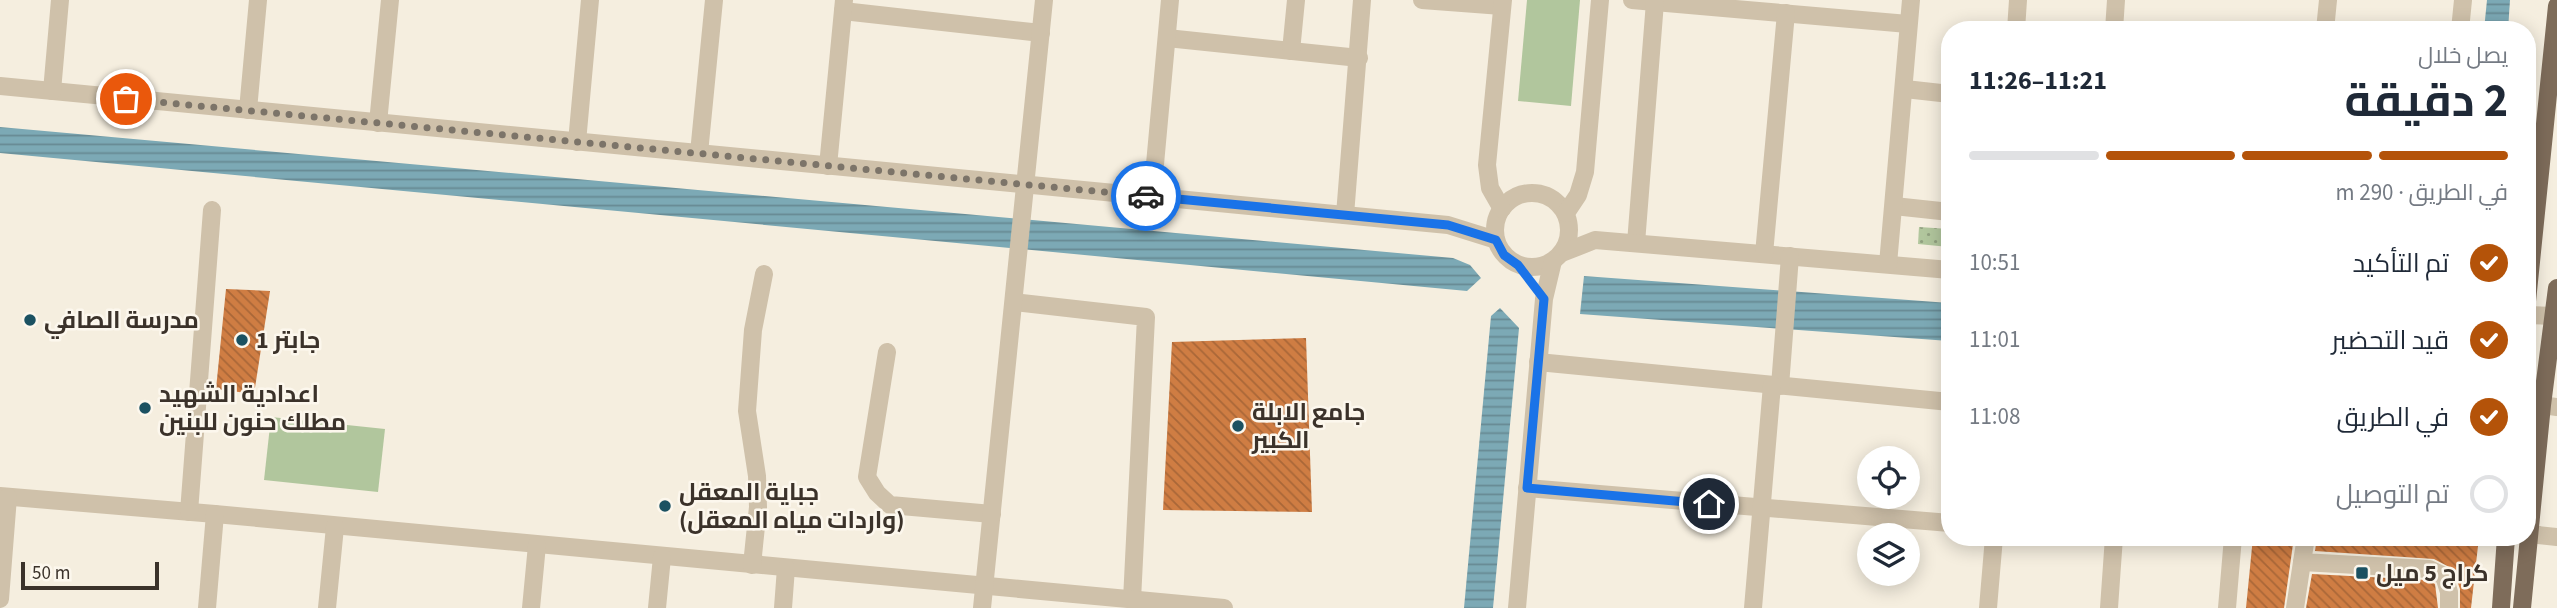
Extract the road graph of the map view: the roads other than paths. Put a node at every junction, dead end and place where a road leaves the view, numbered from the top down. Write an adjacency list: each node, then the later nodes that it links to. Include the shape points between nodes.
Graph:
1 (60, 0): 36 (street)
2 (258, 0): 38 (street)
3 (390, 0): 39 (street)
4 (590, 0): 40 (street)
5 (714, 0): 41 (street)
6 (1044, 0): 30 (street)
7 (1170, 0): 31 (street)
8 (1296, 0): 32 (street)
9 (1362, 0): 33 (street)
10 (1422, 0): 19 (street)
11 (1600, 0): 51 (street, via 1585,172)
12 (1632, 0): 18 (street)
13 (1911, 0): 29 (street)
14 (2018, 0): 25 (street)
15 (2116, 0): 26 (street)
16 (2328, 0): 27 (street)
17 (2462, 0): 28 (street)
18 (1654, 2): 24 (street); 55 (street)
19 (1503, 3): 49 (street, via 1487,165)
20 (844, 5): 23 (street); 42 (street)
21 (2557, 6): 48 (main road)
22 (1818, 8): 24 (street); 29 (street)
23 (914, 9): 30 (street)
24 (1787, 13): 56 (street)
25 (2017, 21)
26 (2115, 21)
27 (2326, 21)
28 (2461, 21)
29 (1908, 24): 35 (street)
30 (1041, 33): 43 (street)
31 (1167, 38): 32 (street); 44 (street)
32 (1291, 51): 33 (street)
33 (1359, 58): 50 (street)
34 (0, 86): 36 (street)
35 (1905, 89): 37 (street); 45 (street)
36 (52, 91): 38 (street)
37 (1941, 93)
38 (248, 110): 39 (street)
39 (377, 123): 40 (street)
40 (577, 142): 41 (street)
41 (699, 153): 42 (street)
42 (828, 166): 43 (street)
43 (1026, 185): 44 (street); 65 (street)
44 (1152, 197): 50 (street)
45 (1894, 206): 47 (street); 59 (street)
46 (212, 210): 77 (street)
47 (1941, 211)
48 (2536, 212)
49 (1499, 214): 51 (street, via 1509,201 1530,193 1551,197); 52 (street); 53 (street)
50 (1345, 215): 52 (street)
51 (1567, 216): 54 (street); 58 (street, via 1568,243)
52 (1448, 225): 53 (street)
53 (1496, 240): 60 (street, via 1504,255)
54 (1595, 240): 55 (street); 58 (street)
55 (1636, 243): 56 (street)
56 (1765, 254): 57 (street)
57 (1790, 256): 59 (street); 70 (street)
58 (1558, 257): 60 (street, via 1542,266); 64 (street)
59 (1888, 264): 61 (street)
60 (1518, 265): 64 (street)
61 (1941, 269)
62 (764, 274): 93 (street, via 753,330 747,411 758,508)
63 (2557, 288): 67 (main road)
64 (1544, 299): 69 (street)
65 (1014, 302): 79 (street); 97 (street, via 1146,317)
66 (2536, 315): 67 (street)
67 (2556, 316): 72 (main road)
68 (887, 352): 79 (street, via 867,477 872,485 890,505)
69 (1538, 362): 70 (street); 74 (street)
70 (1776, 386): 71 (street); 76 (street)
71 (1941, 401)
72 (2542, 405): 73 (main road)
73 (2536, 465)
74 (1527, 488): 76 (street); 106 (street)
75 (4, 496): 77 (street); 96 (street)
76 (1761, 508): 80 (street); 107 (street)
77 (190, 512): 78 (street)
78 (215, 514): 81 (street); 99 (street)
79 (992, 514): 95 (street)
80 (1941, 522)
81 (335, 527): 84 (street); 100 (street)
82 (2536, 535): 83 (street)
83 (2557, 537)
84 (537, 545): 91 (street); 101 (street)
85 (1993, 546): 108 (street)
86 (2114, 546): 109 (street)
87 (2232, 546): 110 (street)
88 (2305, 546): 92 (street)
89 (2505, 546): 113 (main road)
90 (2528, 546): 114 (main road)
91 (662, 557): 93 (street); 102 (street)
92 (2302, 562): 111 (street); 112 (street, via 2429,569 2444,576)
93 (752, 565): 94 (street)
94 (786, 568): 95 (street); 103 (street)
95 (984, 586): 98 (street); 104 (street)
96 (0, 599)
97 (1132, 600): 98 (street); 105 (street)
98 (1111, 603)
99 (207, 608)
100 (327, 608)
101 (531, 608)
102 (657, 608)
103 (783, 608)
104 (982, 608)
105 (1224, 608)
106 (1517, 608)
107 (1753, 608)
108 (1988, 608)
109 (2109, 608)
110 (2227, 608)
111 (2295, 608)
112 (2449, 608)
113 (2501, 608)
114 (2522, 608)

